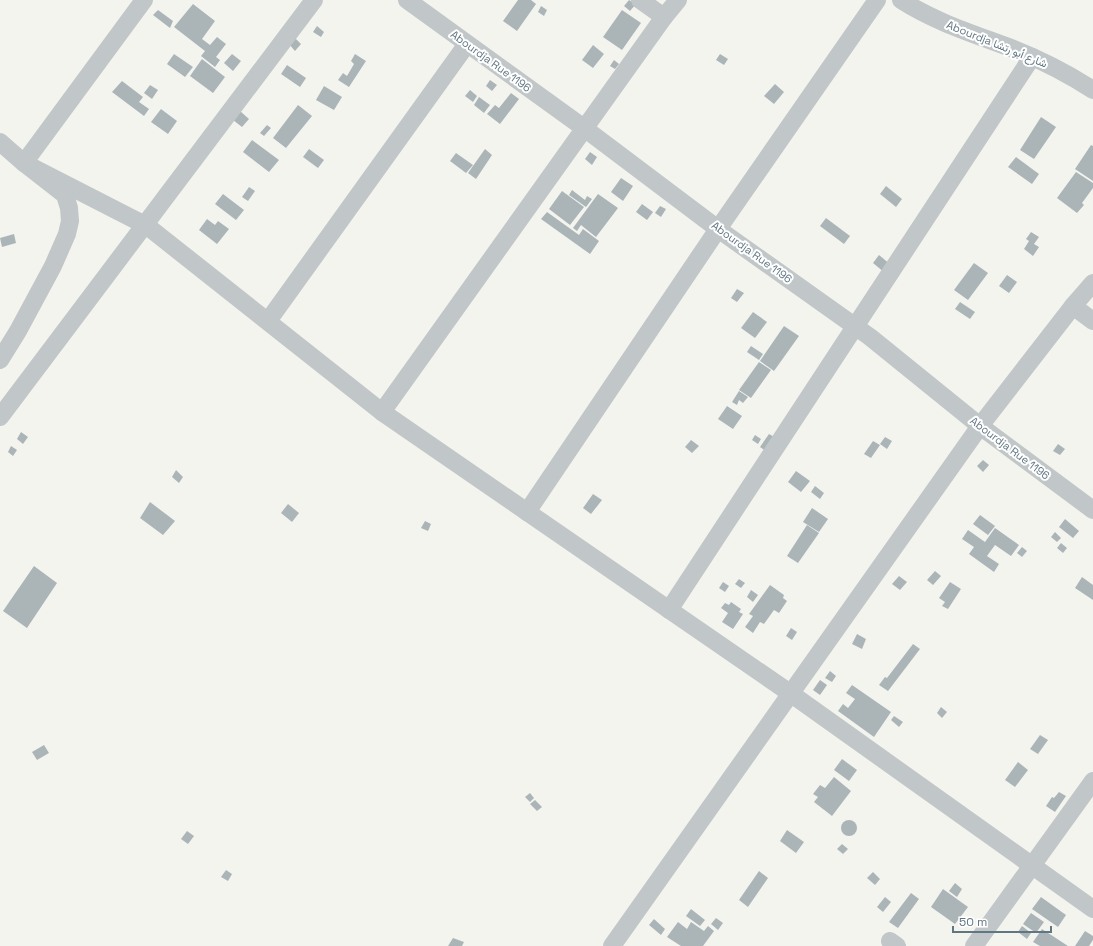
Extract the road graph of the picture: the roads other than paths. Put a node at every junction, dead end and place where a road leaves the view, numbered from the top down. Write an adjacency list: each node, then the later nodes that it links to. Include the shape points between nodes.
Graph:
1 (314, 0): 15 (street)
2 (407, 0): 9 (street, Abourdja Rue 1196)
3 (640, 0): 8 (street)
4 (678, 0): 8 (street)
5 (877, 0): 16 (street)
6 (901, 0): 10 (street, Abourdja شارع أبو رتشا, via 944,23)
7 (135, 3): 14 (street)
8 (664, 17): 12 (street)
9 (467, 44): 12 (street, Abourdja Rue 1196); 19 (street)
10 (1032, 57): 11 (street, Abourdja شارع أبو رتشا); 21 (street)
11 (1093, 90)
12 (584, 128): 16 (street, Abourdja Rue 1196); 23 (street)
13 (0, 142): 14 (street)
14 (24, 163): 15 (street); 22 (street, via 65,195 70,221 54,266)
15 (145, 225): 19 (street); 24 (street)
16 (718, 229): 21 (street, Abourdja Rue 1196); 27 (street)
17 (1093, 283): 18 (street)
18 (1073, 306): 20 (street); 25 (street)
19 (268, 321): 23 (street)
20 (1093, 321)
21 (855, 326): 25 (street, Abourdja Rue 1196); 28 (street)
22 (0, 360)
23 (382, 412): 27 (street)
24 (0, 417)
25 (980, 426): 26 (street, Abourdja Rue 1196); 29 (street)
26 (1093, 510)
27 (527, 512): 28 (street)
28 (669, 610): 29 (street)
29 (790, 693): 31 (street); 33 (street)
30 (1093, 781): 31 (street)
31 (1031, 865): 32 (street); 34 (street)
32 (1093, 909)
33 (612, 946)
34 (974, 946)

